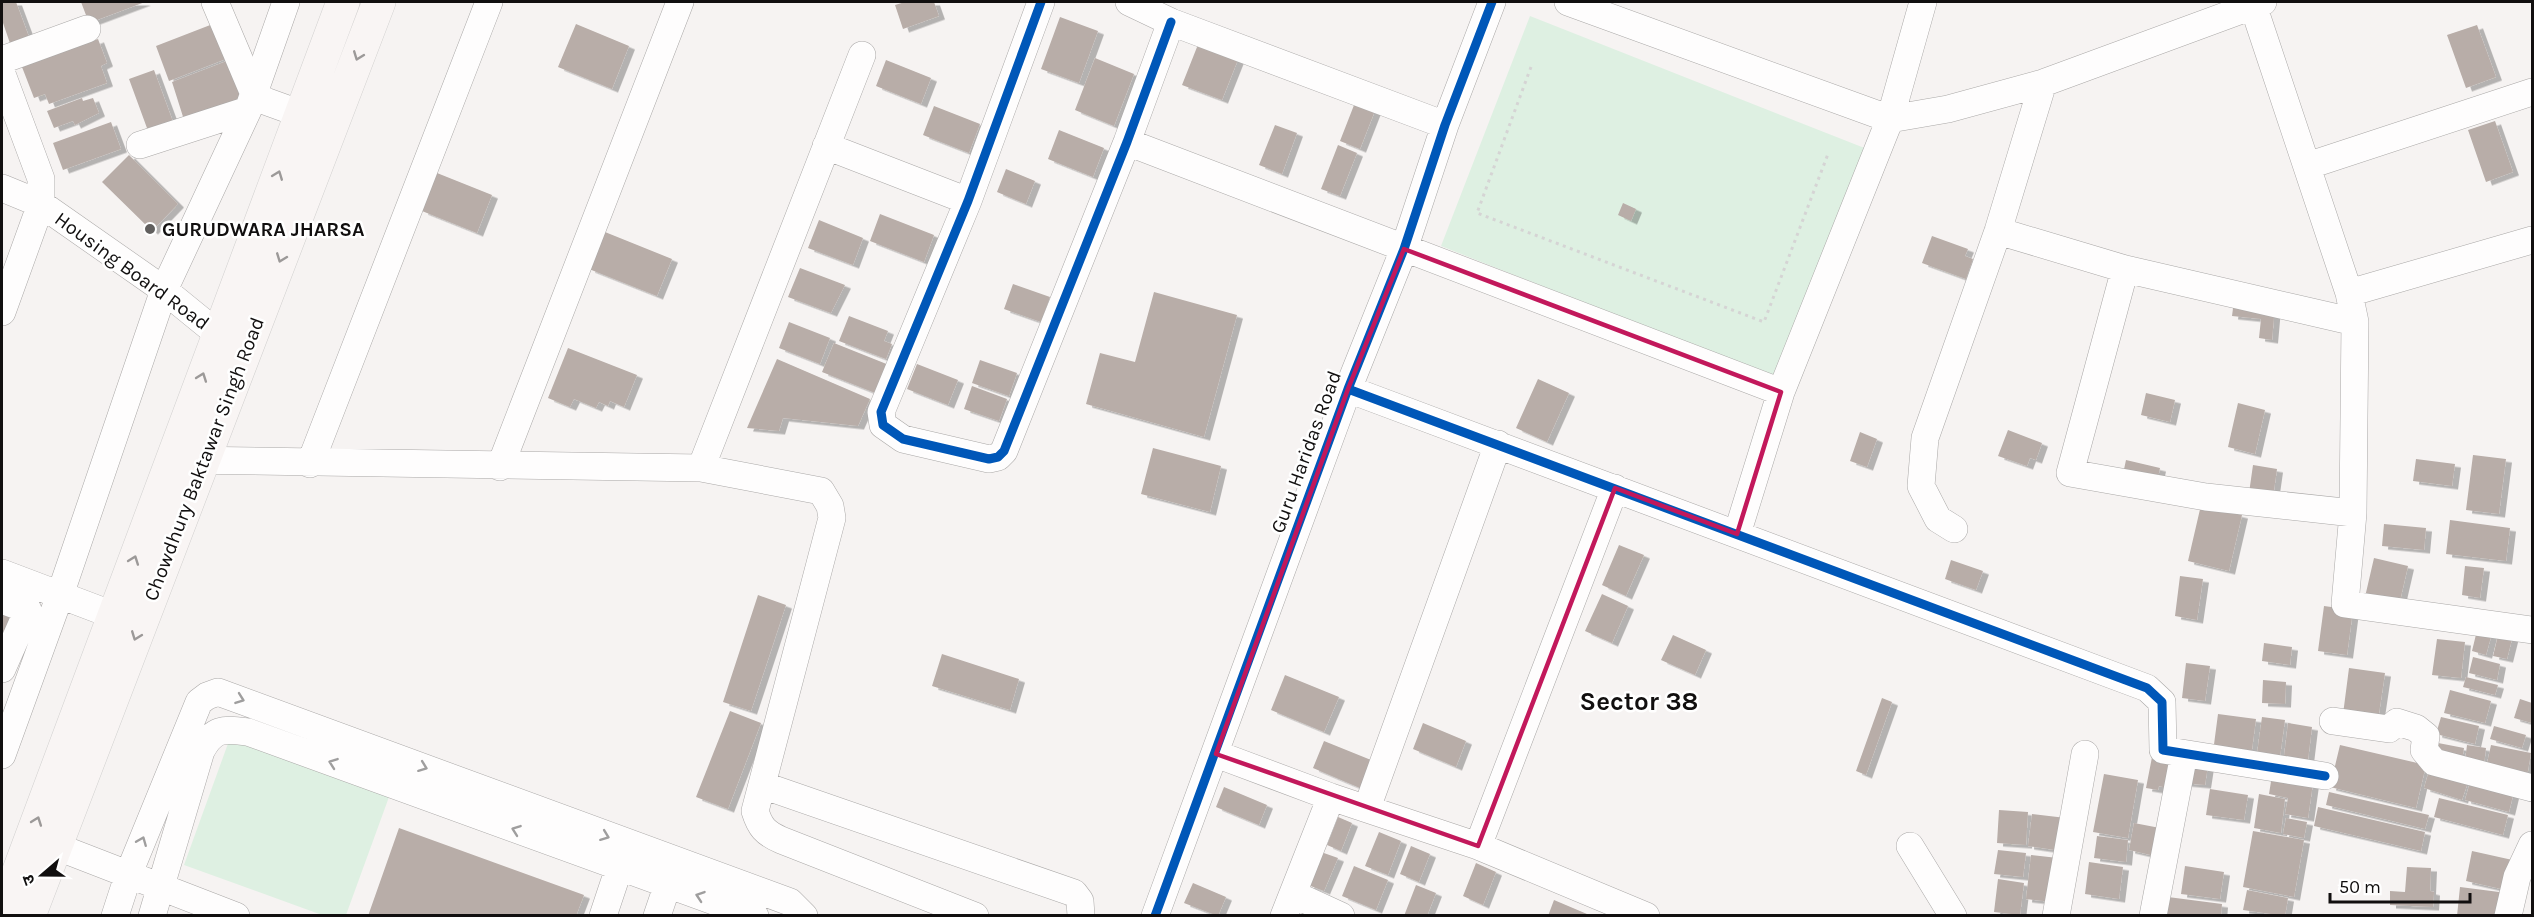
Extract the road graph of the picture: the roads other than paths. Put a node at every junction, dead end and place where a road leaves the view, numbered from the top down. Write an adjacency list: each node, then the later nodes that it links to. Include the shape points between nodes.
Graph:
1 (215, 2): 20 (street)
2 (286, 2): 20 (street)
3 (343, 2): 21 (main road, Chowdhury Baktawar Singh Road)
4 (379, 2): 43 (main road, Chowdhury Baktawar Singh Road, one-way to 43)
5 (489, 2): 44 (street)
6 (680, 2): 45 (street)
7 (1041, 2): 29 (street)
8 (1129, 2): 13 (street)
9 (1492, 2): 23 (street, Guru Haridas Road)
10 (1568, 2): 22 (street)
11 (1923, 2): 22 (street)
12 (2258, 3): 18 (street); 27 (street)
13 (1171, 22): 23 (street); 24 (street)
14 (87, 28): 16 (street)
15 (862, 55): 26 (street)
16 (2, 60)
17 (2, 74): 30 (street, Housing Board Road, via 41,179)
18 (2043, 83): 22 (street, via 1948,109); 31 (street)
19 (2530, 98): 27 (street)
20 (251, 102): 21 (street, via 265,101); 25 (street); 35 (street)
21 (301, 114): 39 (main road, Chowdhury Baktawar Singh Road, one-way to 21)
22 (1890, 119): 41 (street)
23 (1445, 125): 33 (street, Guru Haridas Road)
24 (1127, 142): 29 (street, via 1004,450 989,459 903,439 883,425 881,412); 33 (street)
25 (140, 145)
26 (826, 146): 29 (street); 46 (street)
27 (2307, 166): 36 (street)
28 (2, 188): 30 (street)
29 (968, 201)
30 (41, 204): 35 (street, Housing Board Road); 37 (street)
31 (1998, 231): 34 (street); 49 (street, via 1925,438 1921,486 1938,519)
32 (2532, 240): 36 (street)
33 (1404, 249): 40 (street, Guru Haridas Road); 41 (street)
34 (2125, 269): 38 (street); 48 (street, via 2070,473 2206,496)
35 (164, 290): 39 (street, Housing Board Road); 52 (street)
36 (2349, 293): 38 (street)
37 (2, 312)
38 (2355, 322): 48 (street)
39 (218, 334): 43 (main road, Chowdhury Baktawar Singh Road, one-way to 39)
40 (1348, 389): 42 (street); 59 (street, Guru Haridas Road)
41 (1781, 392): 50 (street)
42 (1498, 444): 47 (street); 67 (street)
43 (187, 460): 44 (street); 54 (main road, Chowdhury Baktawar Singh Road, one-way to 43); 69 (main road, Chowdhury Baktawar Singh Road, one-way to 69)
44 (310, 464): 45 (street)
45 (500, 467): 46 (street)
46 (701, 468): 64 (street, via 813,487 821,491 830,506 832,518)
47 (1615, 488): 50 (street); 70 (street)
48 (2353, 513): 55 (street, via 2345,604)
49 (1954, 529)
50 (1737, 534): 61 (street, via 2148,688 2162,702 2163,750)
51 (2, 573): 52 (street)
52 (60, 595): 54 (street); 57 (street)
53 (2, 600): 56 (street, via 28,610)
54 (113, 615): 77 (main road, Chowdhury Baktawar Singh Road, one-way to 54)
55 (2532, 630)
56 (2, 669)
57 (8, 717): 62 (street)
58 (2333, 721): 65 (street, via 2389,729 2397,722 2416,728 2426,736 2424,750 2434,762)
59 (1216, 754): 66 (street); 88 (street, Guru Haridas Road)
60 (2085, 754): 92 (street)
61 (2184, 754): 63 (street); 93 (street)
62 (2, 755)
63 (2325, 776)
64 (762, 784): 86 (street, via 755,811 767,834); 87 (street, via 1074,893 1080,901)
65 (2532, 788)
66 (1331, 797): 67 (street); 76 (street)
67 (1367, 808): 70 (street)
68 (2532, 845): 94 (street, via 2517,878)
69 (55, 846): 73 (street); 78 (main road, Chowdhury Baktawar Singh Road)
70 (1478, 846): 90 (street)
71 (1910, 846): 91 (street)
72 (619, 868): 74 (street); 75 (street, one-way to 75, via 249,732 230,729 208,737 201,751); 82 (street)
73 (129, 873): 74 (street, one-way to 74, via 199,702 218,692); 75 (street); 79 (street)
74 (671, 874): 83 (street); 84 (street, one-way to 74); 85 (street, via 790,902)
75 (163, 886): 80 (street); 81 (street)
76 (1288, 905): 89 (street)
77 (2, 915)
78 (29, 915)
79 (115, 915)
80 (152, 915)
81 (236, 915)
82 (603, 915)
83 (657, 915)
84 (755, 915)
85 (804, 915)
86 (975, 915)
87 (1081, 915)
88 (1155, 915)
89 (1341, 915)
90 (1646, 915)
91 (1953, 915)
92 (2056, 915)
93 (2153, 915)
94 (2508, 915)

